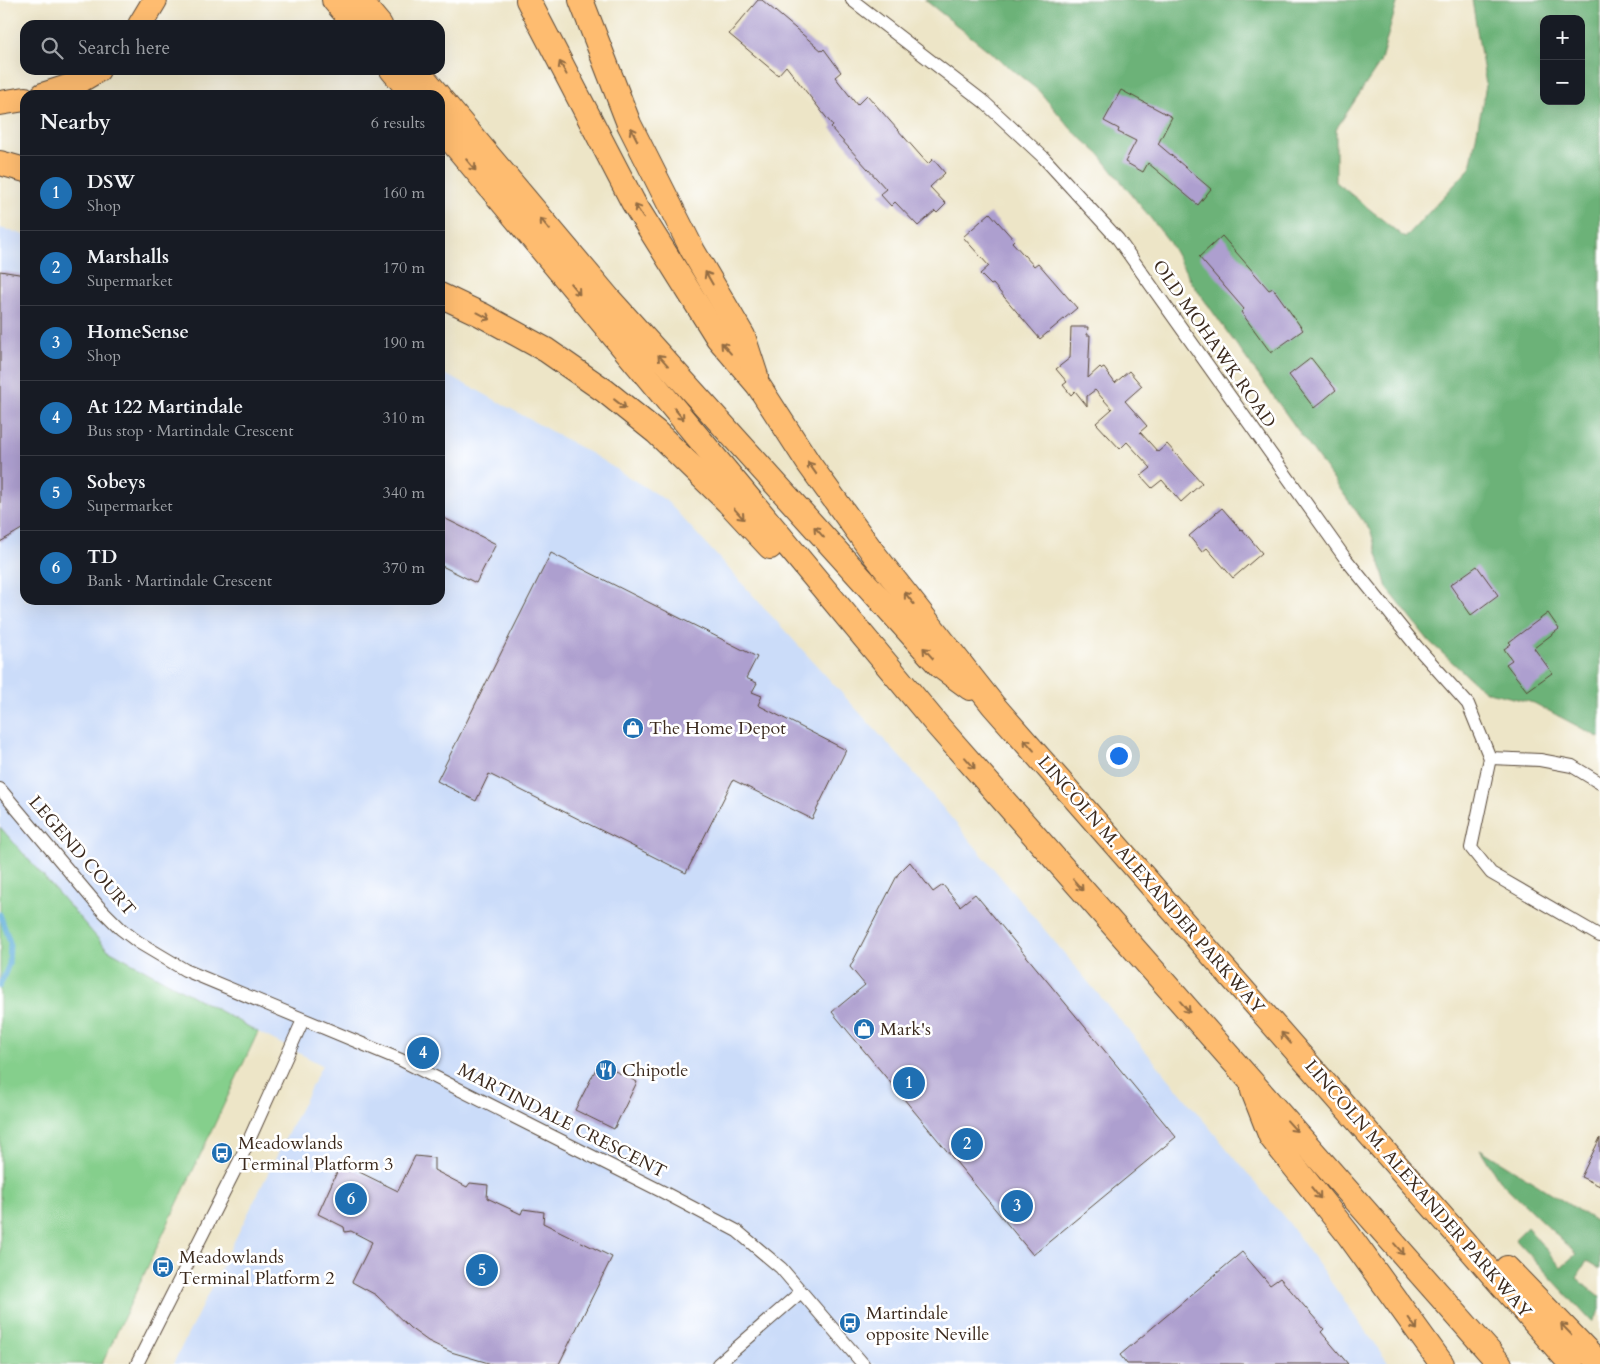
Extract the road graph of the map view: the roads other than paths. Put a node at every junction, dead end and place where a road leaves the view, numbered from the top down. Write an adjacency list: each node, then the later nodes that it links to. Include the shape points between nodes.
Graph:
1 (155, 0): 7 (highway)
2 (334, 0): 8 (highway)
3 (359, 0): 9 (highway)
4 (528, 0): 23 (highway, one-way to 4, via 718,338 634,202)
5 (581, 0): 23 (highway, one-way to 5, via 743,336 693,251 630,124)
6 (852, 0): 26 (street, OLD MOHAWK ROAD, via 984,102 1043,157 1118,239 1345,558 1468,704)
7 (143, 20)
8 (351, 20)
9 (376, 20)
10 (90, 75): 13 (highway)
11 (396, 75): 14 (highway)
12 (421, 75): 15 (highway)
13 (59, 90)
14 (409, 90)
15 (434, 90)
16 (20, 100): 17 (highway)
17 (0, 103)
18 (445, 103): 24 (highway, one-way to 18, via 940,666 609,299)
19 (445, 133): 25 (highway, one-way to 25)
20 (0, 163): 21 (highway)
21 (20, 169)
22 (445, 297): 25 (highway, one-way to 25, via 546,350 656,432 728,502)
23 (758, 385): 24 (highway, LINCOLN M. ALEXANDER PARKWAY, one-way to 23, via 874,554 809,464)
24 (993, 705): 32 (highway, LINCOLN M. ALEXANDER PARKWAY, one-way to 24)
25 (938, 726): 31 (highway, one-way to 31)
26 (1490, 758): 27 (street, via 1540,760 1572,766); 29 (street, via 1471,848 1491,873)
27 (1600, 783)
28 (0, 789): 30 (street, LEGEND COURT, via 99,907 138,942 185,970)
29 (1600, 936)
30 (303, 1020): 33 (street, MARTINDALE CRESCENT, via 401,1060 737,1231 781,1268); 34 (street, via 240,1160)
31 (1247, 1077): 37 (highway, one-way to 37, via 1271,1137 1348,1234); 38 (highway, one-way to 38)
32 (1456, 1233): 39 (highway, LINCOLN M. ALEXANDER PARKWAY); 40 (highway, one-way to 32, via 1495,1256)
33 (801, 1292): 35 (street); 36 (street, MARTINDALE CRESCENT)
34 (137, 1364)
35 (718, 1364)
36 (863, 1364)
37 (1442, 1364)
38 (1500, 1364)
39 (1571, 1364)
40 (1600, 1364)

